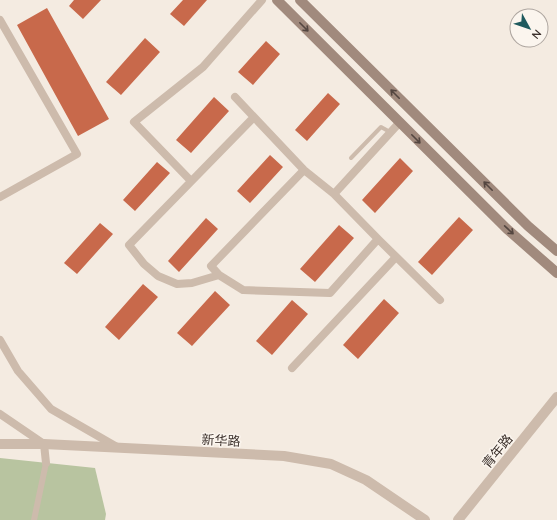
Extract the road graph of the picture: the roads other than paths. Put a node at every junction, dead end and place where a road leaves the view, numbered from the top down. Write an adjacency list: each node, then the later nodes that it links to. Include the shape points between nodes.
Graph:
1 (262, 0): 11 (street, via 204,67 134,122)
2 (276, 0): 7 (main road, one-way to 7)
3 (300, 0): 15 (main road, one-way to 3, via 528,226)
4 (0, 20): 13 (street, via 77,154)
5 (234, 97): 6 (street)
6 (254, 117): 10 (street); 11 (street)
7 (400, 122): 8 (street); 17 (main road, one-way to 17, via 507,229)
8 (390, 132): 9 (lane, via 381,127); 12 (street)
9 (351, 158)
10 (304, 170): 12 (street); 18 (street, via 211,266)
11 (191, 181): 18 (street, via 129,245 144,264 158,276 177,284 192,283)
12 (334, 194): 14 (street)
13 (0, 197)
14 (378, 239): 16 (street); 18 (street, via 330,293 243,290)
15 (557, 251)
16 (396, 257): 19 (street); 21 (street)
17 (557, 273)
18 (219, 275)
19 (440, 300)
20 (0, 340): 26 (street, via 18,371 51,409)
21 (292, 368)
22 (557, 398): 30 (street, 青年路)
23 (0, 414): 25 (street)
24 (0, 444): 25 (street, 新华路)
25 (44, 444): 26 (street, 新华路); 27 (street)
26 (118, 448): 29 (street, 新华路, via 284,456 330,464 366,480)
27 (46, 462): 28 (street)
28 (34, 520)
29 (425, 520)
30 (458, 520)

